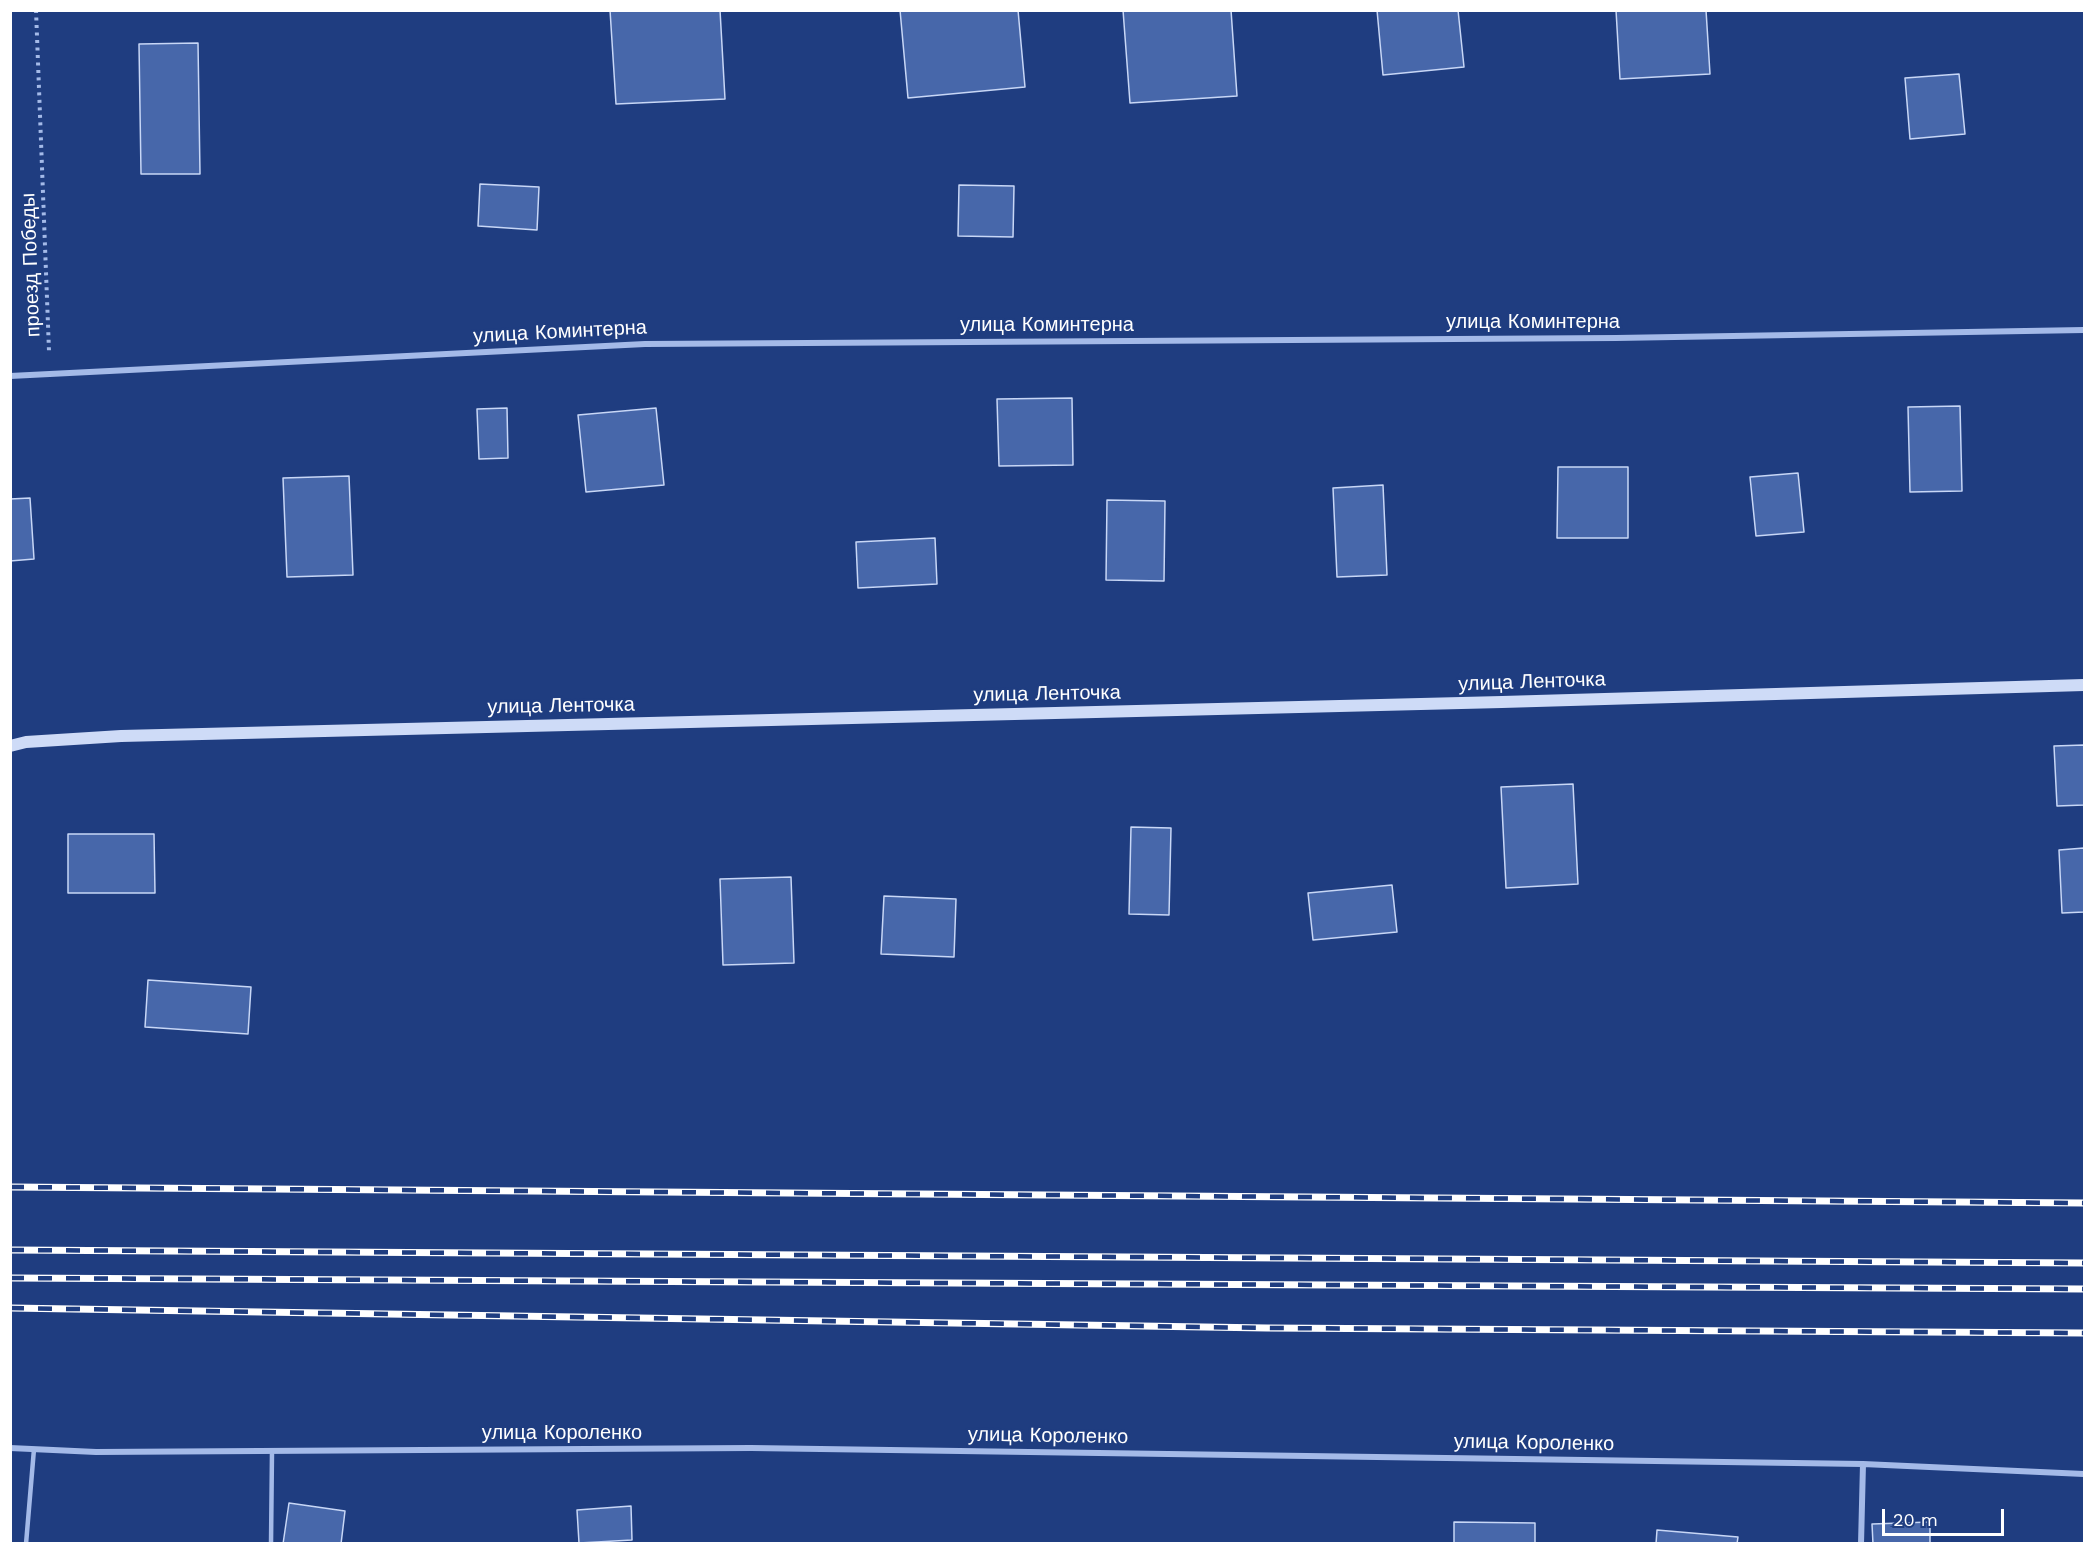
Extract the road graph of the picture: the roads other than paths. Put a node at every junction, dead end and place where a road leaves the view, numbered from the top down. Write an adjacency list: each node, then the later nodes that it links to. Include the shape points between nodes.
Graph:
1 (2085, 330): 2 (street, улица Коминтерна, via 1592,338 645,344)
2 (10, 376)
3 (2085, 685): 4 (main road, улица Ленточка, via 121,736)
4 (10, 746)
5 (10, 1448): 6 (street, улица Короленко)
6 (34, 1449): 7 (street, улица Короленко); 10 (lane)
7 (272, 1451): 8 (street, улица Короленко, via 751,1448); 11 (lane)
8 (1863, 1464): 9 (street, улица Короленко); 12 (street)
9 (2085, 1474)
10 (26, 1544)
11 (271, 1544)
12 (1861, 1544)

